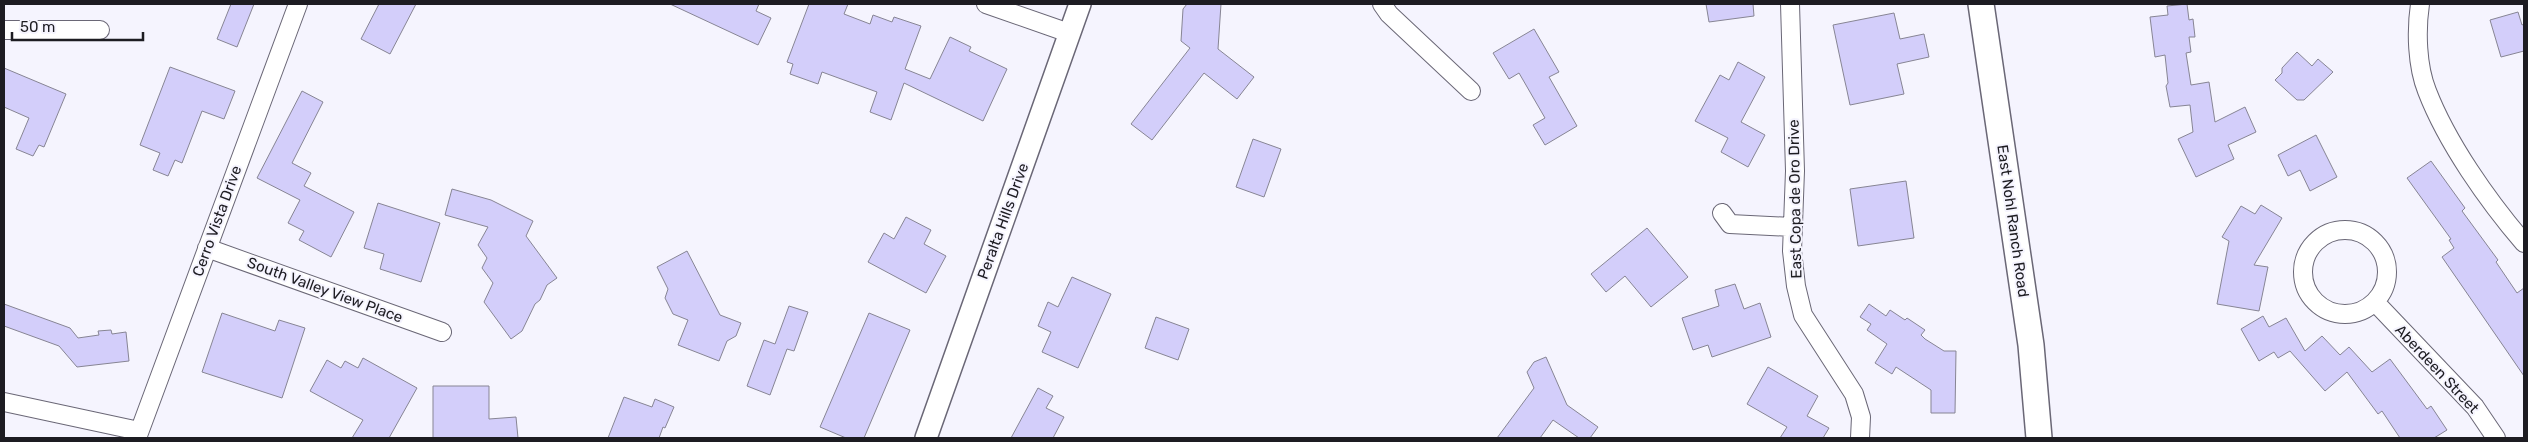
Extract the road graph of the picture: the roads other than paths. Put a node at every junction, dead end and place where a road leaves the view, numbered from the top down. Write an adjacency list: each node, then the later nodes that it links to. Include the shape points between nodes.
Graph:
1 (298, 4): 15 (street, Cerro Vista Drive)
2 (986, 4): 10 (street)
3 (1080, 4): 10 (street, Peralta Hills Drive)
4 (1382, 4): 11 (street)
5 (1790, 4): 13 (street, East Copa de Oro Drive, via 1795,171)
6 (1981, 4): 22 (main road, East Nohl Ranch Road, via 2031,345)
7 (2420, 4): 14 (street, via 2420,59 2427,90 2442,124 2488,197)
8 (4, 30): 9 (street)
9 (100, 30)
10 (1069, 34): 20 (street, Peralta Hills Drive)
11 (1471, 92)
12 (1722, 213): 13 (street, via 1730,224)
13 (1792, 227): 21 (street, East Copa de Oro Drive, via 1796,286 1804,315 1854,394 1862,417)
14 (2524, 243)
15 (208, 248): 17 (street, South Valley View Place); 19 (street, Cerro Vista Drive)
16 (2375, 302): 16 (street, via 2385,286 2387,267 2381,249 2368,236 2350,230 2331,232 2315,242 2305,258 2303,277 2309,295 2323,308 2340,314 2359,312); 23 (street, Aberdeen Street, via 2475,406)
17 (442, 332)
18 (4, 402): 19 (street)
19 (138, 435)
20 (926, 438)
21 (1860, 438)
22 (2040, 438)
23 (2496, 438)

